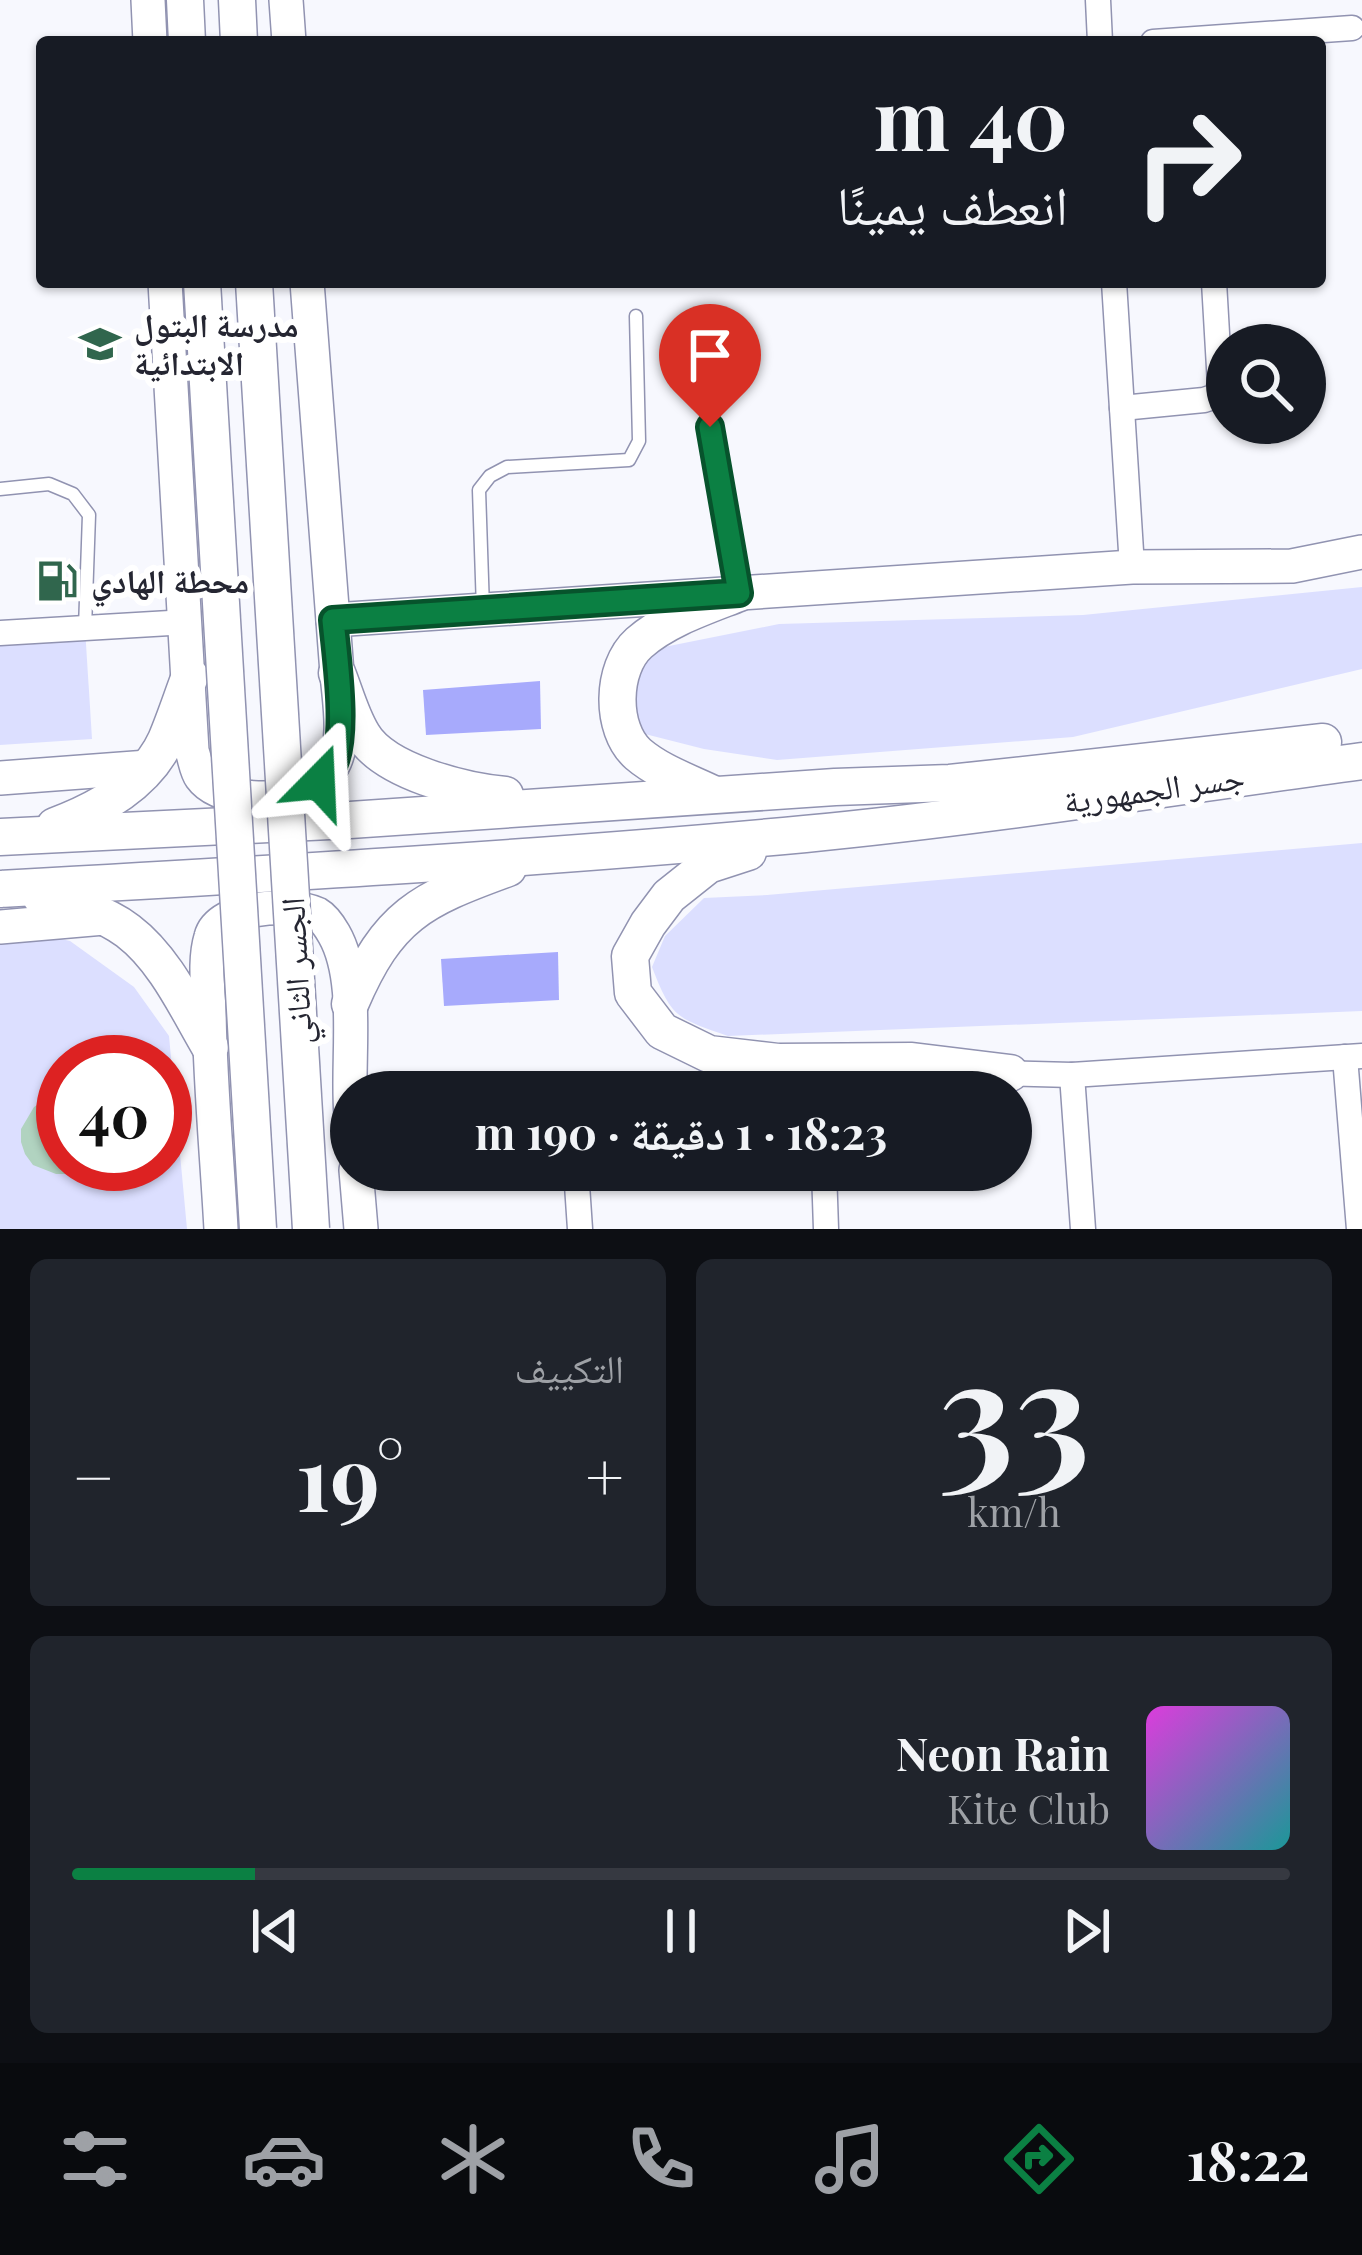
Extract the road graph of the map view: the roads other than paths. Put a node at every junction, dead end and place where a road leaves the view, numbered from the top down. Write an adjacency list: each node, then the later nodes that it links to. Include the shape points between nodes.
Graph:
1 (148, 0): 7 (street)
2 (184, 0): 8 (main road)
3 (237, 0): 9 (main road)
4 (286, 0): 10 (street)
5 (1097, 0): 11 (street)
6 (1352, 28): 12 (street)
7 (150, 36)
8 (187, 36)
9 (239, 36)
10 (289, 36)
11 (1100, 36)
12 (1258, 36)
13 (165, 288): 28 (street)
14 (202, 288): 57 (main road, الجسر الثاني, bridge)
15 (254, 288): 58 (main road, الجسر الثاني, bridge)
16 (307, 288): 27 (street)
17 (1114, 288): 20 (street)
18 (1214, 288): 20 (street, via 1216,396)
19 (636, 316): 26 (lane, via 639,441 629,460 507,467 490,476 479,490)
20 (1122, 408): 24 (street)
21 (710, 427): 25 (lane)
22 (0, 489): 29 (lane, via 49,484 73,494 89,515)
23 (1362, 552): 24 (street, via 1292,566)
24 (1132, 567): 25 (street)
25 (739, 593): 26 (street); 37 (main road, via 635,646 616,692 634,751)
26 (483, 610): 27 (street)
27 (333, 620): 31 (street)
28 (187, 622): 29 (street); 32 (street)
29 (85, 628): 30 (street)
30 (0, 633)
31 (337, 673): 32 (street, via 332,769 306,790 248,797 220,794 200,776); 39 (main road, via 364,738 385,758 482,793)
32 (190, 676): 35 (main road)
33 (1362, 737): 38 (main road, جسر الجمهورية)
34 (1362, 760): 38 (main road, جسر الجمهورية)
35 (148, 767): 36 (street); 41 (main road, via 88,814)
36 (0, 778)
37 (716, 796): 38 (main road); 39 (main road)
38 (949, 800): 40 (main road)
39 (586, 804): 41 (main road)
40 (806, 834): 42 (main road); 50 (main road, via 709,865 648,924 630,956 633,993 662,1031 709,1054)
41 (15, 836)
42 (554, 854): 43 (main road); 46 (main road, via 428,901 398,923 371,956)
43 (4, 889): 44 (main road)
44 (104, 918): 45 (street); 47 (main road, via 161,965)
45 (0, 926)
46 (350, 1004): 47 (street, via 341,949 321,916 300,909 241,913 212,930); 49 (street)
47 (210, 1047): 56 (street)
48 (1353, 1057): 52 (street); 63 (street)
49 (350, 1071)
50 (994, 1071)
51 (1032, 1074): 52 (street)
52 (1072, 1075): 62 (street)
53 (358, 1191): 59 (street)
54 (577, 1191): 60 (street)
55 (825, 1191): 61 (street)
56 (221, 1229)
57 (258, 1229)
58 (311, 1229)
59 (361, 1229)
60 (580, 1229)
61 (826, 1229)
62 (1083, 1229)
63 (1360, 1229)

